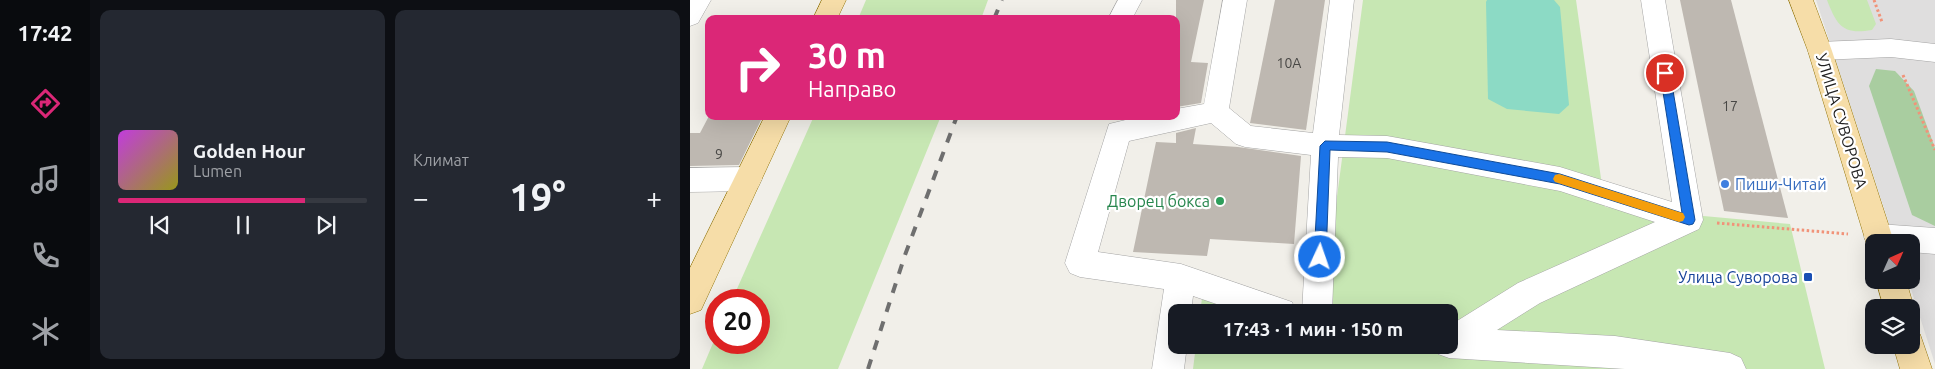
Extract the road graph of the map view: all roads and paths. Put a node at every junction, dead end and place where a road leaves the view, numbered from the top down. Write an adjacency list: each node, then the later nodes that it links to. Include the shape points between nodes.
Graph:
1 (699, 0): 10 (lane)
2 (834, 0): 8 (main road)
3 (1130, 0): 9 (lane)
4 (1234, 0): 13 (lane)
5 (1342, 0): 18 (lane)
6 (1653, 0): 21 (lane)
7 (1802, 0): 11 (main road, УЛИЦА СУВОРОВА)
8 (827, 15)
9 (1122, 15)
10 (690, 16)
11 (1820, 50): 12 (lane, via 1891,48); 22 (main road, УЛИЦА СУВОРОВА)
12 (1935, 52)
13 (1215, 112): 14 (lane); 18 (lane, via 1245,136)
14 (1180, 116)
15 (776, 120): 19 (main road)
16 (1148, 120): 17 (lane)
17 (1115, 124): 26 (lane, via 1080,263)
18 (1325, 146): 21 (lane, via 1387,147 1560,179); 29 (lane)
19 (748, 179): 20 (lane); 27 (main road)
20 (690, 180)
21 (1689, 220): 23 (path); 30 (lane, via 1529,293)
22 (1877, 234)
23 (1865, 239)
24 (1920, 241): 25 (lane)
25 (1935, 241)
26 (1181, 278): 28 (lane); 34 (lane)
27 (690, 300)
28 (1257, 304)
29 (1317, 304)
30 (1458, 337)
31 (1458, 344): 33 (lane)
32 (1912, 354): 36 (main road)
33 (1616, 361): 35 (lane)
34 (1168, 369)
35 (1730, 369)
36 (1916, 369)

